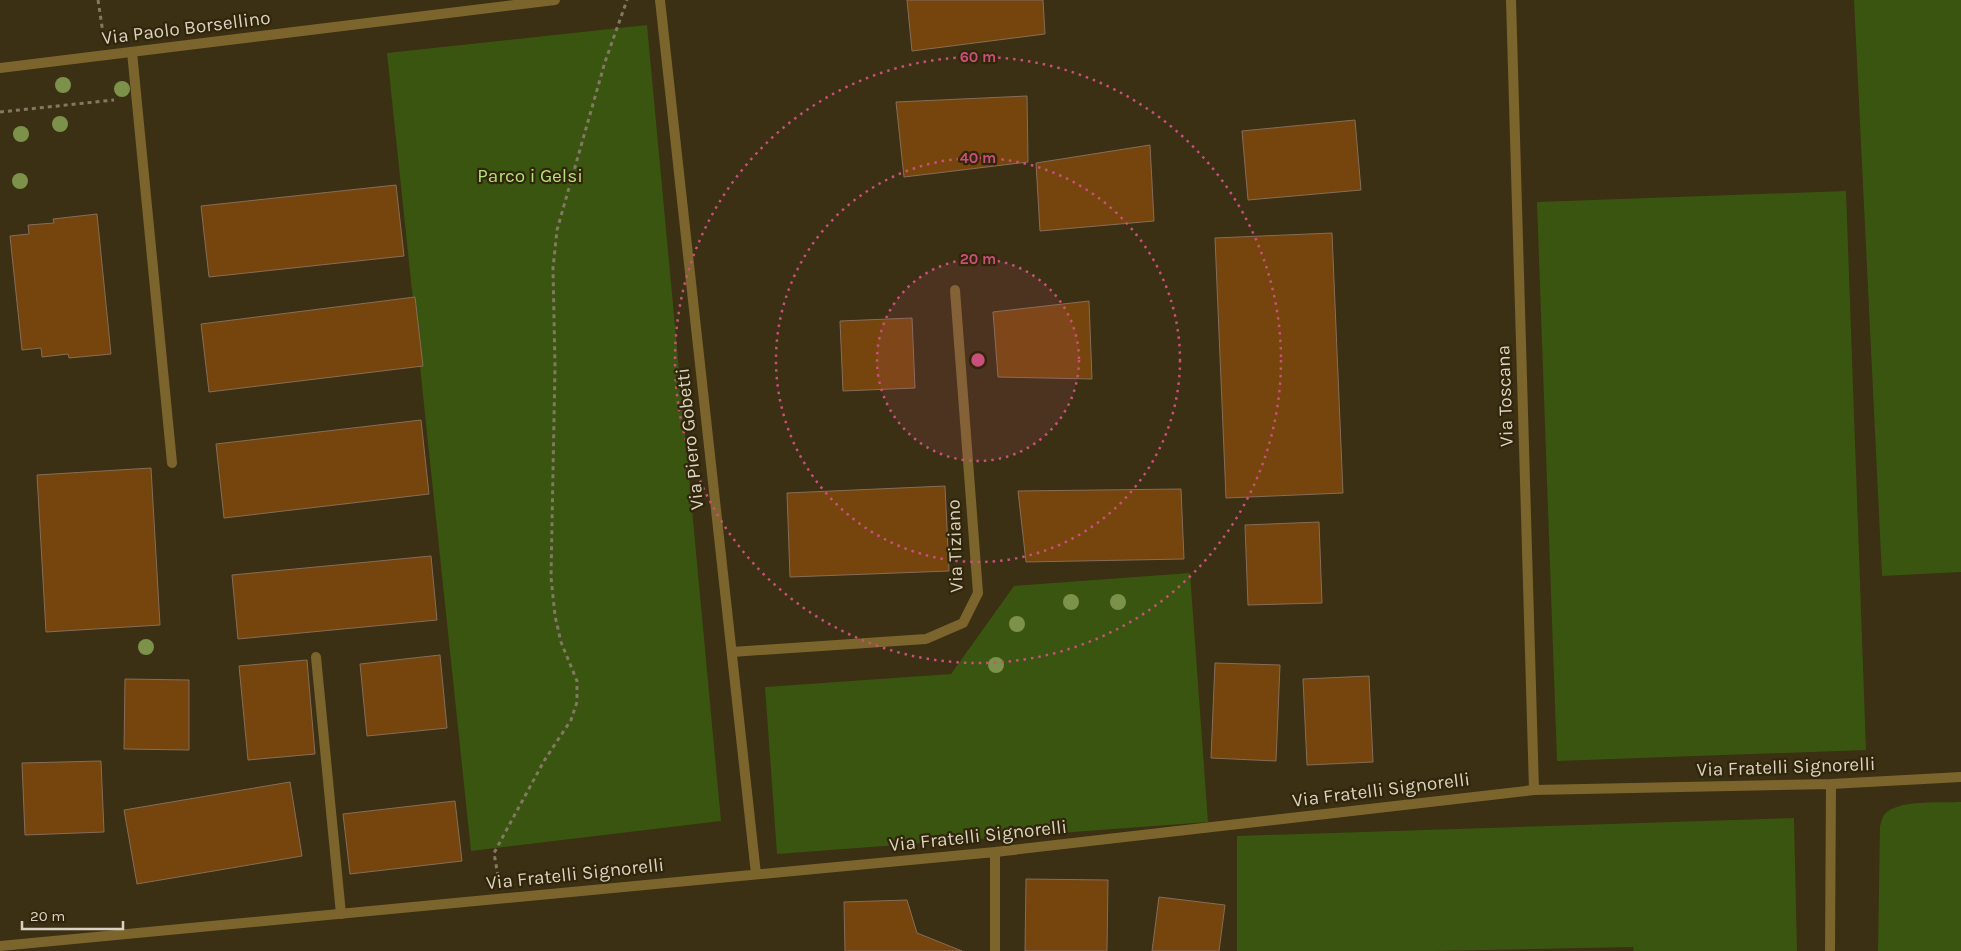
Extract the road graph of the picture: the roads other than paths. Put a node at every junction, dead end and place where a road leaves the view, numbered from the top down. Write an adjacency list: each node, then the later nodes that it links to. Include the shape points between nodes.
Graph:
1 (555, 0): 4 (street, Via Paolo Borsellino)
2 (660, 0): 8 (street, Via Piero Gobetti)
3 (1511, 0): 12 (street, Via Toscana)
4 (132, 52): 5 (street, Via Paolo Borsellino); 7 (street)
5 (0, 68)
6 (955, 290): 8 (street, Via Tiziano, via 978,593 963,624 926,639)
7 (172, 462)
8 (732, 652): 14 (street, Via Piero Gobetti)
9 (316, 657): 15 (street)
10 (1961, 777): 11 (street, Via Fratelli Signorelli)
11 (1831, 784): 12 (street, Via Fratelli Signorelli); 18 (street)
12 (1534, 790): 13 (street, Via Fratelli Signorelli)
13 (995, 852): 14 (street, Via Fratelli Signorelli); 17 (street)
14 (756, 874): 15 (street, Via Fratelli Signorelli)
15 (341, 914): 16 (street, Via Fratelli Signorelli)
16 (0, 946)
17 (995, 951)
18 (1830, 951)

